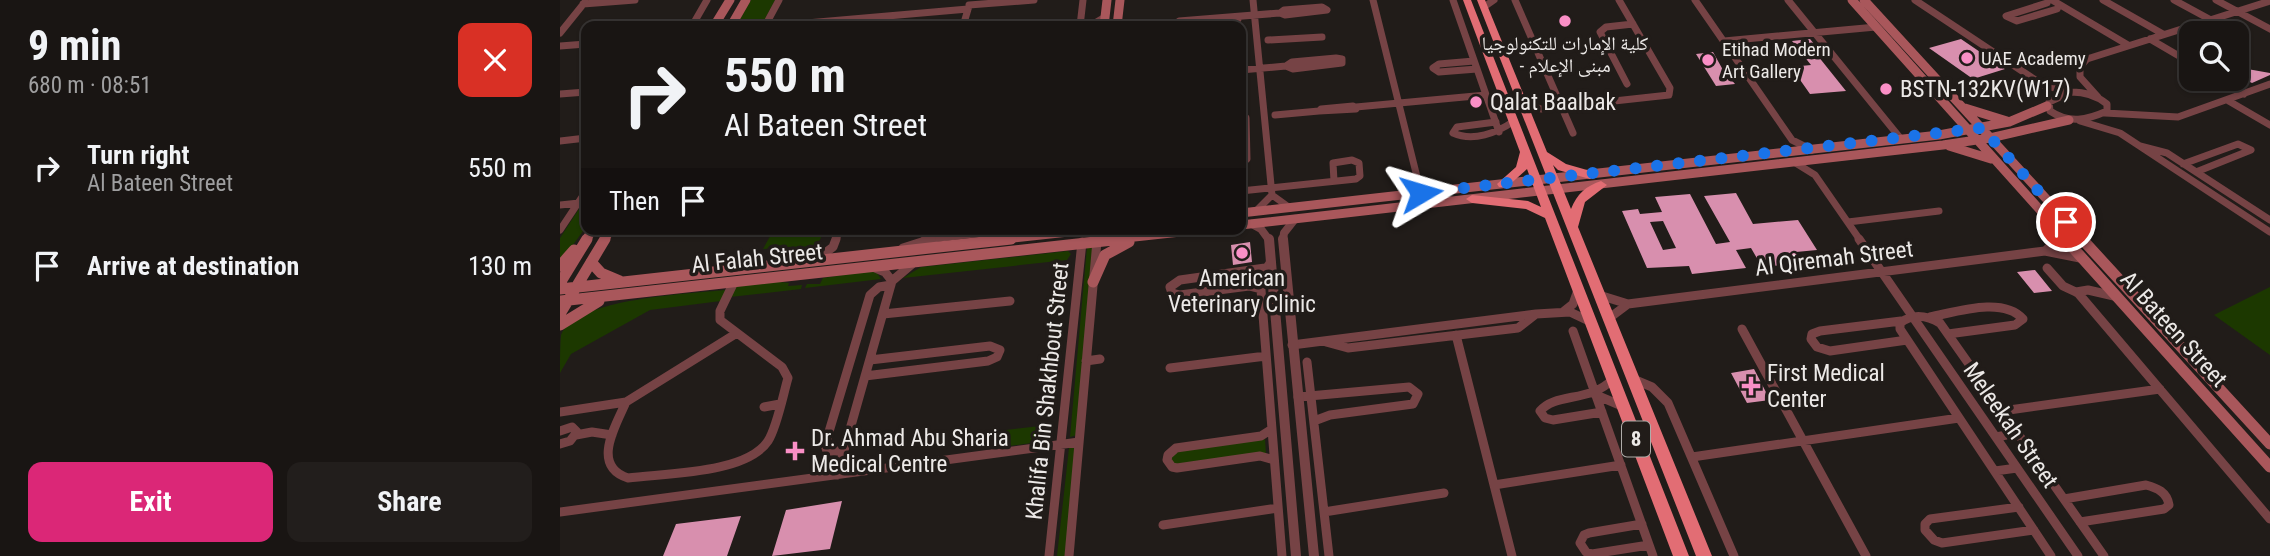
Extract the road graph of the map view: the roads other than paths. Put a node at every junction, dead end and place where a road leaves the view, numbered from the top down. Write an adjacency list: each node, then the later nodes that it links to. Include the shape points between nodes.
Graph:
1 (635, 0): 27 (street)
2 (708, 0): 38 (street)
3 (730, 0): 39 (main road)
4 (746, 0): 40 (main road)
5 (779, 0): 41 (street)
6 (1034, 0): 29 (street)
7 (1083, 0): 44 (street)
8 (1107, 0): 45 (main road)
9 (1119, 0): 46 (main road)
10 (1253, 0): 33 (street)
11 (1373, 0): 82 (street)
12 (1453, 0): 63 (street)
13 (1467, 0): 95 (highway, 8)
14 (1494, 0): 28 (street)
15 (1515, 0): 86 (street)
16 (1619, 0): 49 (street)
17 (1695, 0): 58 (street)
18 (1788, 0): 53 (street)
19 (1852, 0): 50 (main road, Al Bateen Street)
20 (1864, 0): 87 (main road, Al Bateen Street)
21 (1914, 0): 71 (street)
22 (2103, 0): 54 (street)
23 (2174, 0): 37 (street)
24 (2216, 0): 31 (street)
25 (2047, 1): 30 (street); 30 (street, via 2007,17 2017,21); 35 (street)
26 (2270, 1): 31 (street)
27 (585, 2): 52 (street)
28 (1483, 4): 83 (highway, 8)
29 (969, 5): 34 (street)
30 (2057, 9): 35 (street)
31 (2237, 12): 37 (street); 51 (street)
32 (1280, 13): 32 (street, via 1310,13 1327,9 1284,10); 33 (street)
33 (1254, 14): 36 (street); 65 (street)
34 (872, 18): 42 (street); 43 (street)
35 (2084, 19): 61 (street)
36 (1239, 20): 47 (street); 48 (street)
37 (2211, 20): 54 (street)
38 (695, 21)
39 (717, 21)
40 (737, 21)
41 (768, 21)
42 (834, 21)
43 (870, 21)
44 (1080, 21)
45 (1105, 21)
46 (1117, 21)
47 (1181, 21)
48 (1221, 21)
49 (1633, 24): 69 (street, via 1600,32); 86 (street, via 1670,88 1669,95)
50 (1876, 27): 53 (street); 85 (main road, Al Bateen Street)
51 (2270, 29)
52 (560, 33)
53 (1814, 33): 58 (street); 108 (street)
54 (2163, 34): 56 (street)
55 (1322, 37): 57 (street)
56 (2150, 38): 61 (street); 62 (street)
57 (1268, 40)
58 (1724, 41): 109 (street)
59 (581, 44): 60 (street)
60 (560, 46)
61 (2128, 46): 68 (street, via 2084,61 2079,70)
62 (2179, 56)
63 (1474, 61): 67 (street); 67 (street, via 1433,68 1439,72)
64 (1286, 66): 64 (street, via 1293,69 1343,61 1336,58); 65 (street)
65 (1260, 67): 66 (street); 92 (street)
66 (1246, 68)
67 (1477, 69): 79 (street)
68 (2081, 80): 75 (street); 80 (street)
69 (1627, 84)
70 (2270, 84): 72 (street)
71 (2043, 85): 75 (street); 84 (street)
72 (2260, 88): 77 (street); 78 (street)
73 (2239, 91): 77 (street)
74 (581, 92): 76 (street)
75 (2073, 92): 80 (street); 84 (street)
76 (560, 94)
77 (2244, 94): 81 (street)
78 (2270, 94)
79 (1486, 95): 82 (street); 97 (street)
80 (2100, 99): 89 (street, via 2108,107); 90 (street)
81 (2227, 100): 90 (street, via 2178,117); 98 (street)
82 (1399, 103): 91 (street); 135 (street)
83 (1522, 103): 88 (street); 94 (highway, 8)
84 (2049, 103): 96 (street, via 2056,116); 99 (main road)
85 (1945, 104): 101 (main road, Al Bateen Street); 105 (main road, via 1948,124)
86 (1563, 107): 88 (street); 103 (street)
87 (1962, 107): 99 (main road); 100 (main road, Al Bateen Street)
88 (1541, 109): 94 (street)
89 (2105, 113): 90 (street); 96 (street); 104 (street)
90 (2133, 113)
91 (1275, 115)
92 (1264, 116): 93 (street); 134 (street)
93 (1246, 118)
94 (1529, 120): 115 (highway, 8)
95 (1514, 121): 102 (street); 112 (highway, 8)
96 (2075, 121): 99 (main road); 104 (street)
97 (1496, 122): 102 (street); 102 (street, via 1457,127 1453,133)
98 (2270, 125)
99 (2010, 127): 100 (main road); 106 (main road); 121 (main road)
100 (1982, 128): 101 (main road); 106 (main road, Al Bateen Street)
101 (1968, 130): 105 (main road); 110 (main road, Al Bateen Street)
102 (1499, 132): 112 (street)
103 (1573, 133)
104 (2120, 133): 114 (street)
105 (1939, 135): 108 (main road)
106 (1990, 138): 110 (main road); 121 (main road, Al Bateen Street)
107 (581, 139): 111 (street)
108 (1901, 139): 116 (main road)
109 (1792, 140): 116 (street); 117 (street)
110 (1977, 140): 113 (main road); 120 (main road, Al Bateen Street)
111 (560, 141)
112 (1523, 145): 129 (highway, via 1519,172); 132 (highway, 8)
113 (1943, 145): 119 (main road); 120 (main road)
114 (2138, 146): 123 (street, via 2160,150); 152 (street)
115 (1541, 150): 126 (highway, via 1559,166); 130 (highway, 8)
116 (1812, 150): 117 (main road)
117 (1786, 152): 126 (main road)
118 (2204, 156): 123 (street); 124 (street); 124 (street, via 2238,144 2251,150)
119 (1817, 160): 122 (main road); 127 (street)
120 (1995, 161): 151 (main road, Al Bateen Street)
121 (2010, 161): 257 (main road, Al Bateen Street)
122 (1794, 162): 127 (street, Meleekah Street); 131 (main road)
123 (2183, 164): 125 (street)
124 (2217, 165): 125 (street)
125 (2196, 172): 146 (street)
126 (1590, 175): 130 (main road)
127 (1815, 175): 147 (street, Meleekah Street)
128 (1334, 181): 134 (street)
129 (1503, 184): 132 (main road); 135 (main road)
130 (1555, 184): 131 (main road); 132 (main road); 149 (highway, 8)
131 (1601, 185): 149 (highway, via 1582,196)
132 (1540, 186): 136 (main road); 144 (highway, 8)
133 (1246, 191): 134 (street)
134 (1271, 191): 140 (street); 141 (street)
135 (1421, 193): 140 (main road)
136 (1472, 199): 144 (highway, via 1520,203); 145 (main road)
137 (581, 200): 138 (street)
138 (579, 203): 139 (street); 150 (street)
139 (560, 205)
140 (1290, 208): 141 (main road)
141 (1256, 211): 143 (main road)
142 (1939, 211): 147 (street)
143 (1246, 212)
144 (1552, 217): 190 (highway, 8)
145 (1296, 219): 148 (main road); 218 (street, via 1284,233 1282,244)
146 (2270, 220)
147 (1848, 222): 180 (street, Meleekah Street)
148 (1246, 225): 176 (street, via 1269,237)
149 (1574, 227): 193 (highway, 8)
150 (560, 230)
151 (2059, 232): 170 (street); 172 (main road, Al Bateen Street)
152 (2270, 232)
153 (588, 235): 177 (main road)
154 (589, 235): 182 (main road)
155 (607, 235): 175 (main road)
156 (838, 235): 168 (street)
157 (964, 235): 169 (street, via 927,239)
158 (988, 235): 166 (street)
159 (1038, 235): 166 (main road, Al Falah Street)
160 (1083, 235): 167 (main road, Khalifa Bin Shakhbout Street)
161 (1094, 235): 167 (main road, Al Falah Street)
162 (1097, 235): 185 (street, Khalifa Bin Shakhbout Street)
163 (1120, 235): 165 (main road, Al Falah Street)
164 (1160, 235): 165 (main road, Al Falah Street)
165 (1144, 237): 185 (main road, via 1110,250)
166 (999, 240): 169 (main road, Al Falah Street)
167 (1082, 242): 174 (main road, Al Falah Street); 256 (street, Khalifa Bin Shakhbout Street)
168 (835, 244): 171 (street); 173 (street)
169 (897, 251): 171 (main road, Al Falah Street)
170 (2046, 251): 172 (street, Al Qiremah Street); 180 (street, Al Qiremah Street)
171 (845, 257): 173 (main road, Al Falah Street)
172 (2083, 259): 181 (main road, Al Bateen Street)
173 (816, 260): 183 (main road, Al Falah Street)
174 (919, 261): 178 (main road, Al Falah Street); 186 (street)
175 (591, 262): 183 (main road, via 601,273); 187 (main road)
176 (1268, 265): 189 (street, via 1261,274); 189 (street, via 1180,280 1170,287 1180,295 1249,286); 228 (street)
177 (560, 266)
178 (872, 267): 184 (main road, Al Falah Street); 186 (street, via 885,272)
179 (2047, 268): 192 (street, via 2063,286)
180 (1882, 271): 198 (street, Al Qiremah Street); 204 (street, Meleekah Street)
181 (2098, 276): 191 (street); 195 (main road, Al Bateen Street)
182 (560, 282)
183 (623, 282): 187 (main road, Al Falah Street)
184 (734, 282): 194 (main road, Al Falah Street); 213 (street, via 719,317)
185 (1093, 282): 222 (street, Khalifa Bin Shakhbout Street)
186 (892, 283): 201 (street); 258 (street, via 870,295 825,445 827,451)
187 (576, 287): 188 (main road, Al Falah Street); 196 (main road)
188 (560, 289)
189 (1261, 289): 219 (street)
190 (1578, 289): 199 (street, via 1573,304); 208 (highway, 8)
191 (2088, 289): 192 (street); 195 (street)
192 (2076, 292): 229 (street)
193 (1599, 295): 198 (street, Al Qiremah Street); 206 (highway, 8)
194 (611, 296): 196 (main road, Al Falah Street); 209 (main road)
195 (2117, 297): 262 (main road, Al Bateen Street)
196 (564, 301): 200 (main road)
197 (1010, 301): 201 (street)
198 (1628, 303): 206 (street)
199 (1563, 312): 202 (street); 208 (street)
200 (560, 314)
201 (883, 314): 221 (street)
202 (1536, 314): 203 (street); 210 (street)
203 (1520, 316): 210 (street); 217 (street)
204 (1912, 316): 205 (street, Meleekah Street); 207 (street, Meleekah Street); 252 (street, Meleekah Street)
205 (1929, 317): 214 (street, Meleekah Street); 214 (street, Meleekah Street, via 2005,307 2023,317 2015,326)
206 (1608, 319): 227 (highway, 8)
207 (1901, 321): 216 (street, Meleekah Street); 216 (street, Meleekah Street, via 1814,332 1811,339 1817,347 1830,351)
208 (1591, 322): 226 (highway, 8)
209 (560, 326)
210 (1523, 326): 215 (street)
211 (1742, 329): 253 (street)
212 (1573, 331): 233 (street)
213 (737, 334): 235 (street); 236 (street, via 785,370 787,382)
214 (1948, 334): 240 (street, Meleekah Street)
215 (1456, 335): 217 (street, via 1348,348); 266 (street)
216 (1907, 340): 245 (street, Meleekah Street)
217 (1338, 342): 218 (street)
218 (1292, 345): 234 (street)
219 (1266, 356): 224 (street); 230 (street)
220 (1100, 359): 222 (street)
221 (870, 360): 225 (street); 225 (street, via 994,346 1000,350 988,361)
222 (1086, 360): 254 (street, Khalifa Bin Shakhbout Street)
223 (1307, 362): 232 (street)
224 (1170, 368)
225 (865, 376): 258 (street)
226 (1613, 379): 233 (street); 239 (highway, 8)
227 (1632, 379): 231 (street); 237 (highway, 8)
228 (1282, 389): 230 (street); 244 (street)
229 (2160, 389): 240 (street); 273 (street)
230 (1269, 391): 247 (street)
231 (1660, 393): 237 (street); 259 (street)
232 (1311, 395): 234 (street); 246 (street); 246 (street, via 1409,387 1418,394 1413,404)
233 (1596, 395): 239 (street); 242 (street); 242 (street, via 1547,403 1540,411 1549,420)
234 (1298, 397): 243 (street)
235 (626, 402): 241 (street); 251 (street)
236 (780, 404): 238 (street); 251 (street, via 765,445 734,464 622,477 608,467)
237 (1643, 406): 287 (highway, 8)
238 (764, 407)
239 (1625, 408): 286 (highway, 8)
240 (2002, 411): 249 (street, Meleekah Street)
241 (560, 412)
242 (1602, 412): 261 (street)
243 (1299, 414): 244 (street); 283 (street)
244 (1284, 416): 282 (street)
245 (1959, 418): 253 (street); 264 (street, Meleekah Street)
246 (1314, 421): 272 (street)
247 (1272, 429): 260 (street); 260 (street, via 1261,436 1176,448 1167,460 1177,468 1260,456)
248 (560, 432): 250 (street, via 572,428)
249 (2017, 433): 252 (street); 268 (street, Meleekah Street)
250 (576, 435): 251 (street); 255 (street)
251 (612, 435)
252 (1996, 437): 263 (street, Meleekah Street)
253 (1803, 441): 259 (street); 289 (street)
254 (1079, 442): 256 (street); 280 (street, Khalifa Bin Shakhbout Street)
255 (560, 444)
256 (1061, 444): 265 (street); 279 (street, Khalifa Bin Shakhbout Street)
257 (2270, 444)
258 (844, 451): 265 (street)
259 (1692, 457): 288 (street)
260 (1274, 460): 270 (street)
261 (1621, 466): 266 (street); 276 (street)
262 (2270, 467)
263 (2017, 468): 264 (street); 291 (street, Meleekah Street)
264 (1995, 471): 269 (street, Meleekah Street)
265 (836, 475): 271 (street)
266 (1494, 485): 285 (street)
267 (1444, 493): 272 (street)
268 (2064, 499): 274 (street, Meleekah Street); 274 (street, Meleekah Street, via 2146,485 2159,489 2168,499 2164,509)
269 (2019, 507): 277 (street, Meleekah Street); 277 (street, Meleekah Street, via 1930,519 1925,530 1942,543)
270 (1278, 508): 275 (street); 281 (street)
271 (560, 512)
272 (1324, 512): 284 (street)
273 (2270, 519)
274 (2080, 522): 292 (street, Meleekah Street)
275 (1163, 524)
276 (1642, 524): 278 (street); 278 (street, via 1589,533 1580,543 1592,555)
277 (2034, 530): 290 (street, Meleekah Street)
278 (1651, 551)
279 (1049, 556)
280 (1069, 556)
281 (1282, 556)
282 (1296, 556)
283 (1314, 556)
284 (1329, 556)
285 (1512, 556)
286 (1681, 556)
287 (1704, 556)
288 (1734, 556)
289 (1866, 556)
290 (2052, 556)
291 (2078, 556)
292 (2104, 556)

